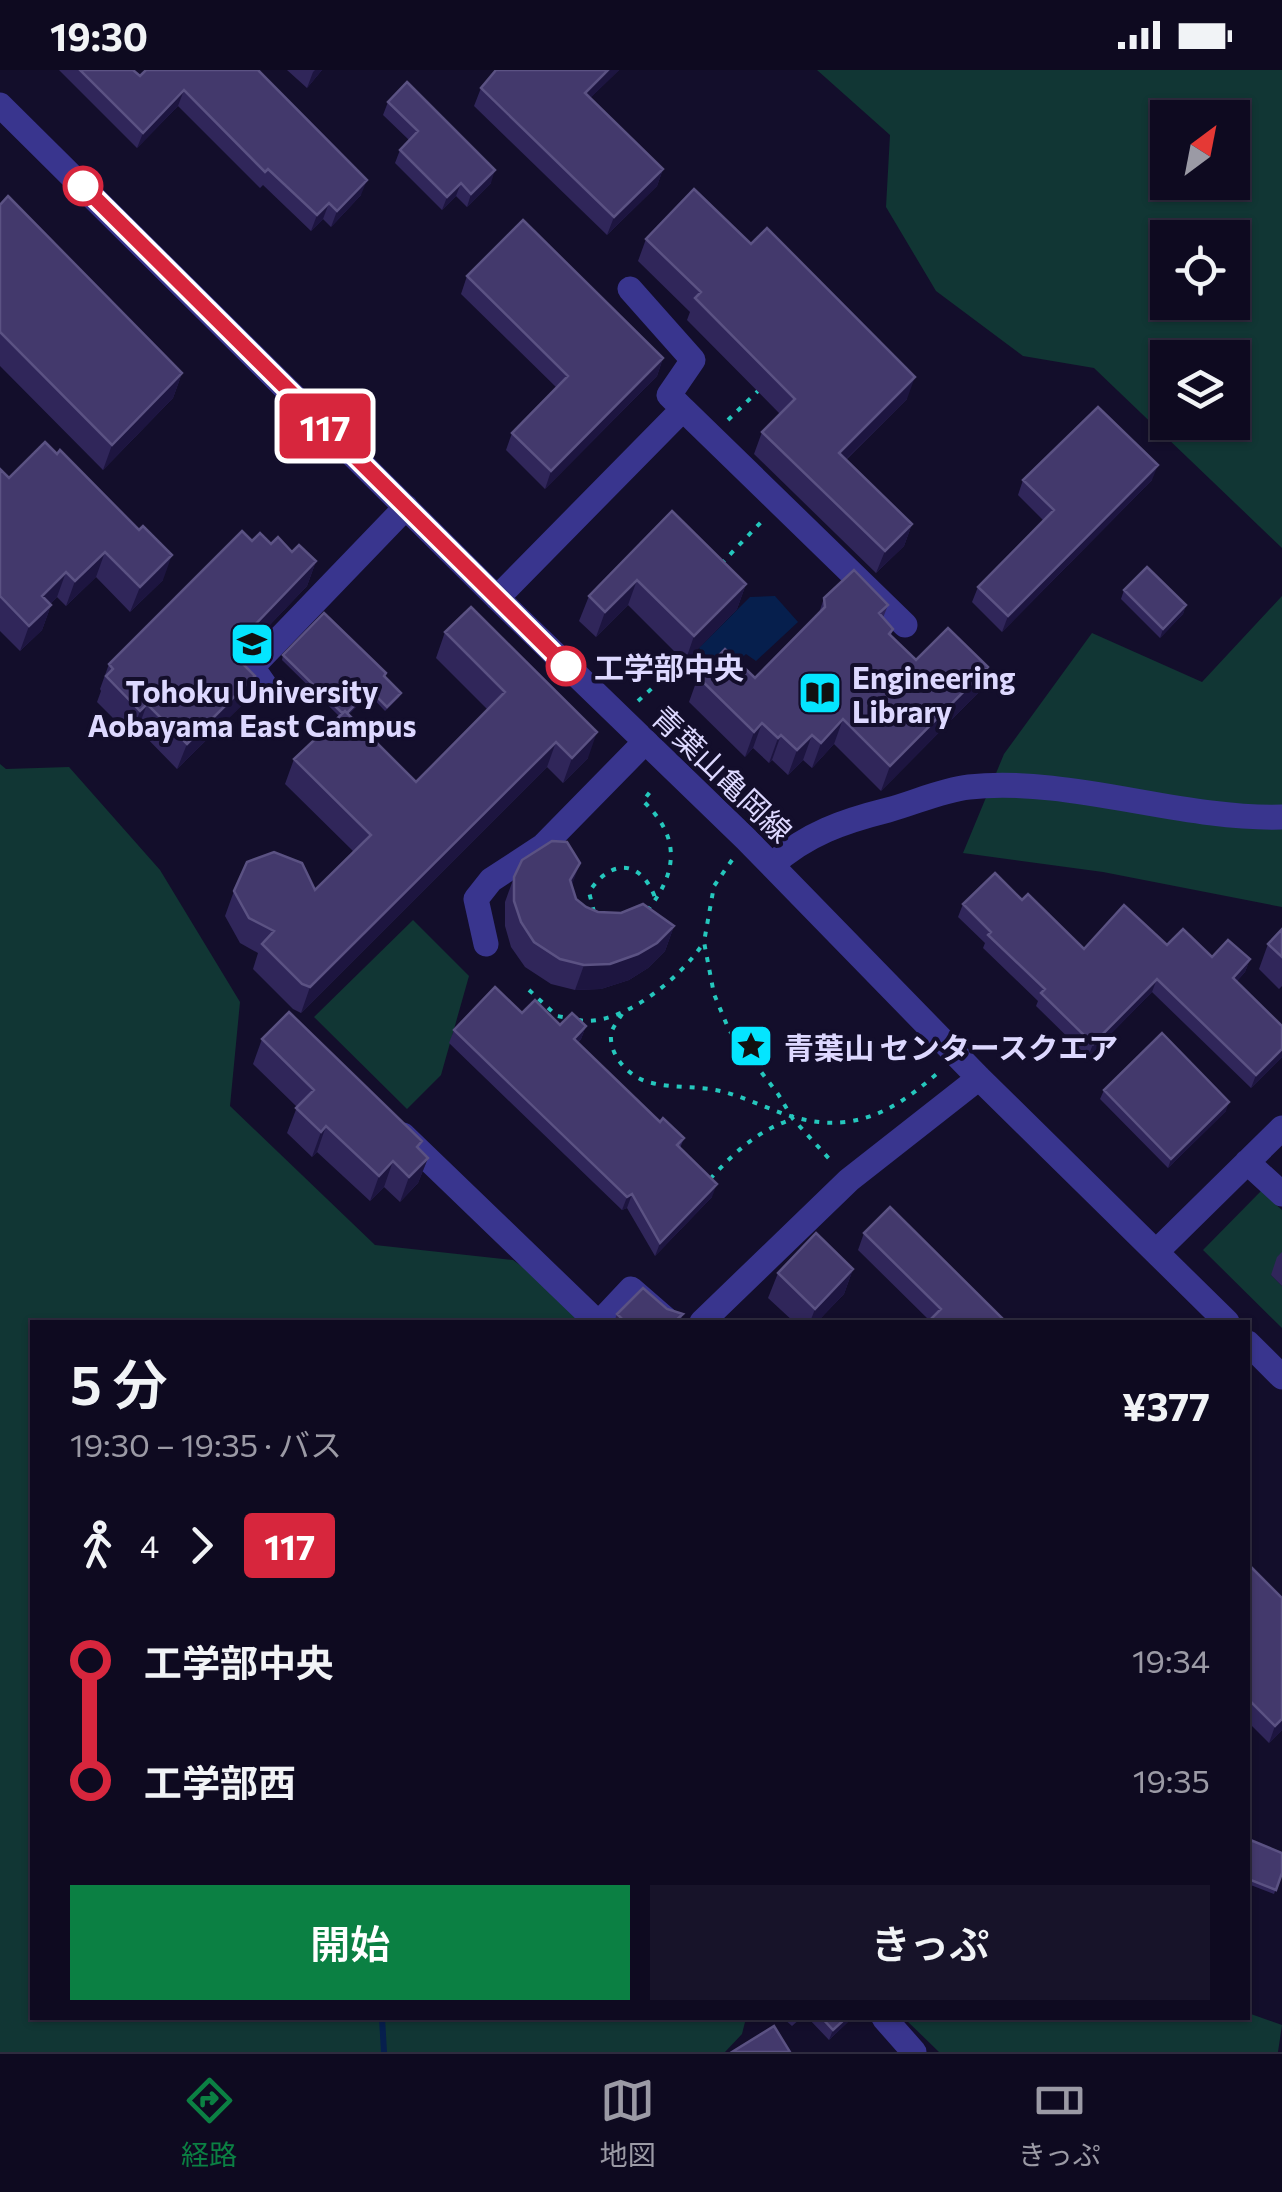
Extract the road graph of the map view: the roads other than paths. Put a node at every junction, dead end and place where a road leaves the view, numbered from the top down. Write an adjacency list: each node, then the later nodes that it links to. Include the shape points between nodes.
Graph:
1 (0, 105): 4 (street, 青葉山亀岡線)
2 (630, 289): 3 (street, via 693,360 668,396)
3 (683, 409): 5 (street); 6 (street)
4 (406, 508): 5 (street, 青葉山亀岡線); 7 (street, via 252,667)
5 (497, 598): 8 (street, 青葉山亀岡線)
6 (905, 625)
7 (266, 688)
8 (644, 742): 10 (street, 青葉山亀岡線); 11 (street, via 543,846 491,880 476,900)
9 (1282, 817): 10 (street, via 1033,788 968,787 840,821)
10 (772, 865): 12 (street, 青葉山亀岡線)
11 (486, 944)
12 (979, 1078): 17 (street, 青葉山亀岡線); 21 (street, via 849,1180)
13 (382, 1114): 18 (street)
14 (1282, 1128): 15 (street)
15 (1263, 1154): 16 (street); 17 (street)
16 (1282, 1194)
17 (1156, 1252): 22 (street, 青葉山亀岡線)
18 (597, 1320)
19 (601, 1320): 20 (street, via 631,1289)
20 (667, 1320)
21 (704, 1320)
22 (1225, 1320)
23 (1250, 1345): 24 (street)
24 (1282, 1377)
25 (886, 2020): 26 (street)
26 (914, 2052)

